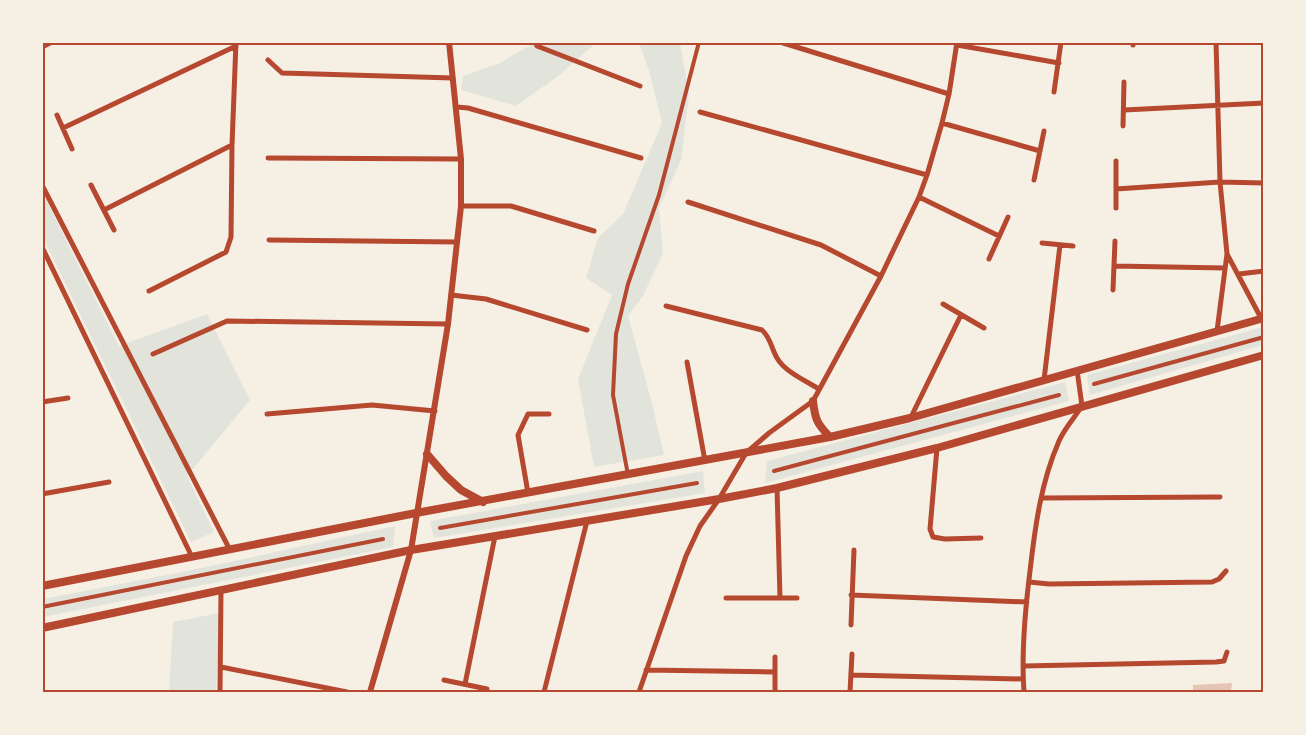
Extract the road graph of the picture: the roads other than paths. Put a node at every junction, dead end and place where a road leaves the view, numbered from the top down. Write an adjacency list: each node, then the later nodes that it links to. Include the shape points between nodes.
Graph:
1 (52, 42): 10 (street)
2 (449, 42): 13 (street)
3 (535, 42): 15 (street, via 537,46)
4 (699, 42): 99 (street, via 659,194 628,284 616,334 613,395)
5 (780, 42): 17 (street)
6 (1062, 42): 12 (street)
7 (1216, 42): 19 (street)
8 (236, 44): 26 (street); 28 (street)
9 (957, 44): 12 (street); 17 (street)
10 (42, 47)
11 (268, 60): 13 (street, via 282,73)
12 (1059, 63): 16 (street)
13 (453, 78): 20 (street)
14 (1124, 82): 21 (street)
15 (640, 86)
16 (1054, 92)
17 (949, 94): 24 (street)
18 (1264, 103): 19 (street)
19 (1218, 106): 21 (street); 37 (street)
20 (456, 107): 32 (street); 33 (street)
21 (1124, 110): 25 (street)
22 (700, 112): 35 (street)
23 (57, 115): 26 (street)
24 (942, 124): 30 (street); 35 (street)
25 (1124, 126)
26 (63, 128): 29 (street)
27 (1044, 131): 30 (street)
28 (232, 145): 46 (street); 66 (street, via 231,237 226,252)
29 (72, 148)
30 (1040, 151): 36 (street)
31 (268, 158): 33 (street)
32 (642, 158)
33 (461, 159): 44 (street)
34 (1116, 161): 41 (street)
35 (926, 175): 42 (street)
36 (1034, 180)
37 (1220, 182): 38 (street); 41 (street); 58 (street)
38 (1264, 183)
39 (42, 185): 115 (street)
40 (91, 185): 46 (street)
41 (1116, 189): 45 (street)
42 (919, 197): 50 (street); 64 (street)
43 (688, 202): 64 (street, via 821,245)
44 (461, 206): 49 (street, via 511,206); 53 (street)
45 (1116, 208)
46 (104, 210): 48 (street)
47 (1008, 217): 50 (street)
48 (114, 230)
49 (594, 231)
50 (999, 236): 59 (street)
51 (269, 240): 53 (street)
52 (1115, 241): 60 (street)
53 (457, 242): 67 (street)
54 (1042, 243): 55 (street)
55 (1060, 245): 56 (street); 81 (street)
56 (1073, 246)
57 (42, 247): 118 (street)
58 (1227, 254): 61 (street); 63 (street)
59 (989, 259)
60 (1114, 266): 61 (street); 65 (street)
61 (1225, 268): 75 (street)
62 (1264, 271): 63 (street)
63 (1239, 274): 71 (street)
64 (881, 276): 83 (street)
65 (1113, 290)
66 (149, 291)
67 (451, 295): 72 (street); 74 (street, via 486,299)
68 (943, 304): 70 (street)
69 (666, 306): 83 (street, via 762,330 768,335 782,365)
70 (961, 314): 73 (street); 92 (street)
71 (1262, 318): 75 (main road)
72 (448, 324): 77 (street, via 227,321); 89 (street)
73 (984, 328)
74 (587, 330)
75 (1217, 331): 80 (main road)
76 (1264, 337): 82 (street)
77 (153, 354)
78 (1264, 355): 88 (main road)
79 (687, 362): 97 (street)
80 (1077, 370): 81 (main road); 88 (street)
81 (1044, 380): 92 (main road)
82 (1094, 384)
83 (819, 389): 86 (street)
84 (1059, 395): 98 (street)
85 (68, 398): 87 (street)
86 (813, 401): 93 (main road, via 818,426); 95 (street)
87 (42, 402)
88 (1082, 406): 94 (main road); 106 (street, via 1060,439)
89 (435, 411): 90 (street, via 372,405); 96 (street)
90 (266, 414)
91 (549, 414): 103 (street, via 528,414 518,435)
92 (910, 418): 93 (main road)
93 (830, 437): 95 (main road)
94 (937, 448): 102 (main road); 114 (street, via 930,529 933,537 945,540)
95 (746, 453): 97 (main road); 107 (street)
96 (427, 454): 108 (main road, via 462,490); 109 (street)
97 (705, 461): 99 (main road)
98 (774, 470)
99 (628, 475): 103 (main road)
100 (109, 482): 104 (street)
101 (697, 483): 111 (street)
102 (777, 488): 107 (main road); 125 (street)
103 (528, 493): 108 (main road)
104 (42, 494)
105 (1220, 496): 106 (street)
106 (1042, 498): 120 (street)
107 (720, 499): 110 (main road); 136 (street, via 700,526 686,556)
108 (483, 502): 109 (main road)
109 (416, 513): 115 (main road); 116 (street)
110 (587, 521): 112 (main road); 146 (street)
111 (440, 528)
112 (495, 536): 116 (main road); 141 (street)
113 (383, 538): 128 (street)
114 (981, 538)
115 (230, 550): 118 (main road)
116 (411, 550): 122 (main road); 145 (street)
117 (854, 550): 123 (street)
118 (192, 557): 121 (main road)
119 (1226, 570): 120 (street, via 1212,582)
120 (1029, 582): 127 (street)
121 (42, 586)
122 (220, 591): 130 (main road); 135 (street)
123 (851, 595): 127 (street); 129 (street)
124 (726, 598): 125 (street)
125 (780, 598): 126 (street)
126 (797, 598)
127 (1027, 602): 134 (street)
128 (42, 607)
129 (852, 625)
130 (42, 628)
131 (1227, 652): 134 (street, via 1224,661 1216,662)
132 (852, 654): 138 (street)
133 (775, 657): 137 (street)
134 (1023, 666): 140 (street)
135 (221, 667): 143 (street); 144 (street)
136 (646, 670): 137 (street); 147 (street)
137 (775, 672): 148 (street)
138 (851, 676): 140 (street); 149 (street)
139 (444, 680): 141 (street)
140 (1023, 680): 150 (street)
141 (465, 684): 142 (street)
142 (487, 689)
143 (220, 692)
144 (347, 692)
145 (370, 692)
146 (544, 692)
147 (640, 692)
148 (775, 692)
149 (850, 692)
150 (1024, 692)

